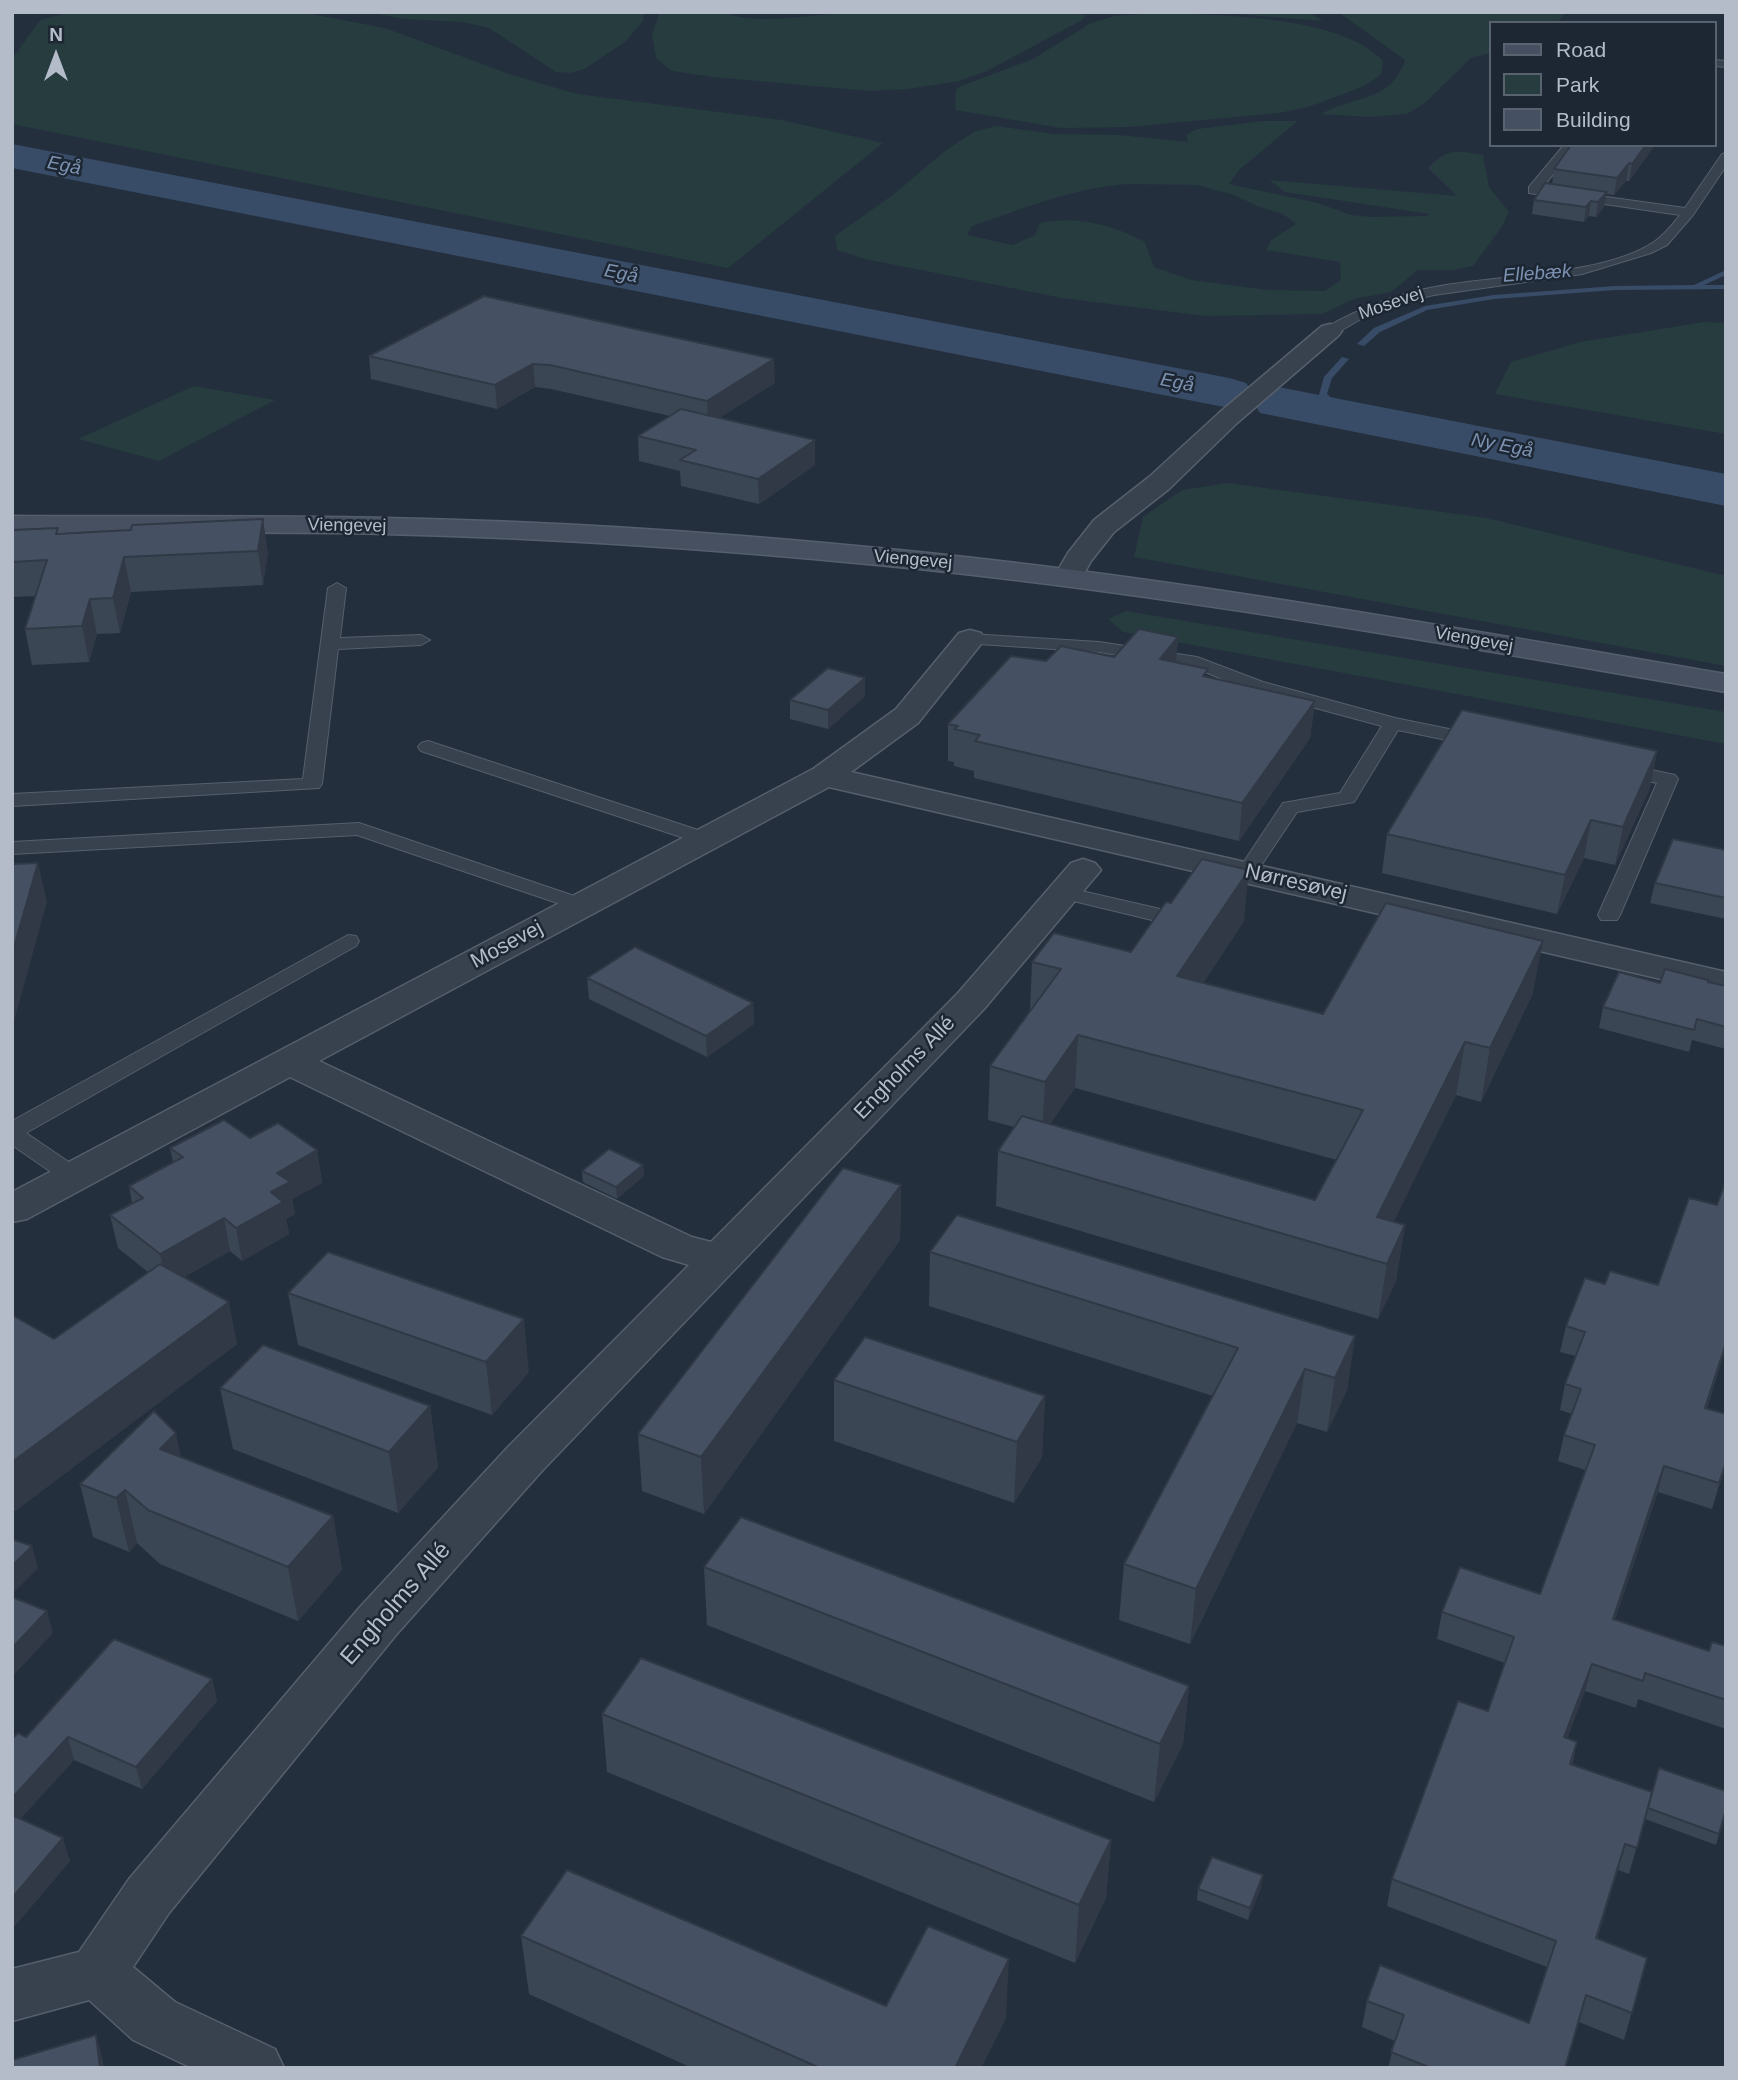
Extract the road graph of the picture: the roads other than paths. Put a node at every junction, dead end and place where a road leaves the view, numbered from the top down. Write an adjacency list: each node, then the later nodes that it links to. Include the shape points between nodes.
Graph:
1 (1569, 147): 3 (lane, via 1533,190)
2 (1726, 157): 3 (lane, Mosevej)
3 (1687, 212): 4 (lane, Mosevej, via 1661,243 1629,257 1556,275 1424,291 1353,316)
4 (1331, 331): 8 (street, Mosevej, via 1104,526)
5 (12, 524): 6 (street, Viengevej)
6 (93, 526): 7 (street, Viengevej); 8 (street, Viengevej, via 337,525 591,534)
7 (12, 532)
8 (1069, 577): 13 (street, Viengevej)
9 (337, 588): 12 (lane)
10 (970, 639): 14 (lane, via 1099,647 1197,662 1256,686); 18 (street, Mosevej, via 907,716)
11 (421, 640): 12 (lane)
12 (330, 645): 19 (lane, via 312,784)
13 (1726, 683)
14 (1393, 723): 15 (lane); 22 (lane, via 1347,798 1290,807)
15 (1498, 745)
16 (428, 747): 20 (lane)
17 (1603, 766): 26 (lane, via 1668,779)
18 (825, 776): 20 (street, Mosevej); 22 (street, Nørresøvej)
19 (12, 800)
20 (706, 839): 24 (street, Mosevej)
21 (12, 848): 24 (lane, via 359,829)
22 (1247, 872): 28 (street, Nørresøvej)
23 (1074, 881): 25 (lane); 33 (street, Engholms Allé, via 971,1001)
24 (582, 905): 29 (street, Mosevej)
25 (1152, 914)
26 (1609, 915)
27 (348, 941): 30 (lane)
28 (1726, 983)
29 (289, 1062): 31 (street, Mosevej); 33 (street, via 677,1247)
30 (12, 1133): 31 (lane)
31 (73, 1176): 32 (street, Mosevej)
32 (12, 1209)
33 (720, 1259): 34 (street, Engholms Allé, via 524,1460 378,1621 149,1896)
34 (98, 1972): 35 (street); 36 (street, via 154,2021)
35 (12, 1994)
36 (254, 2068)

